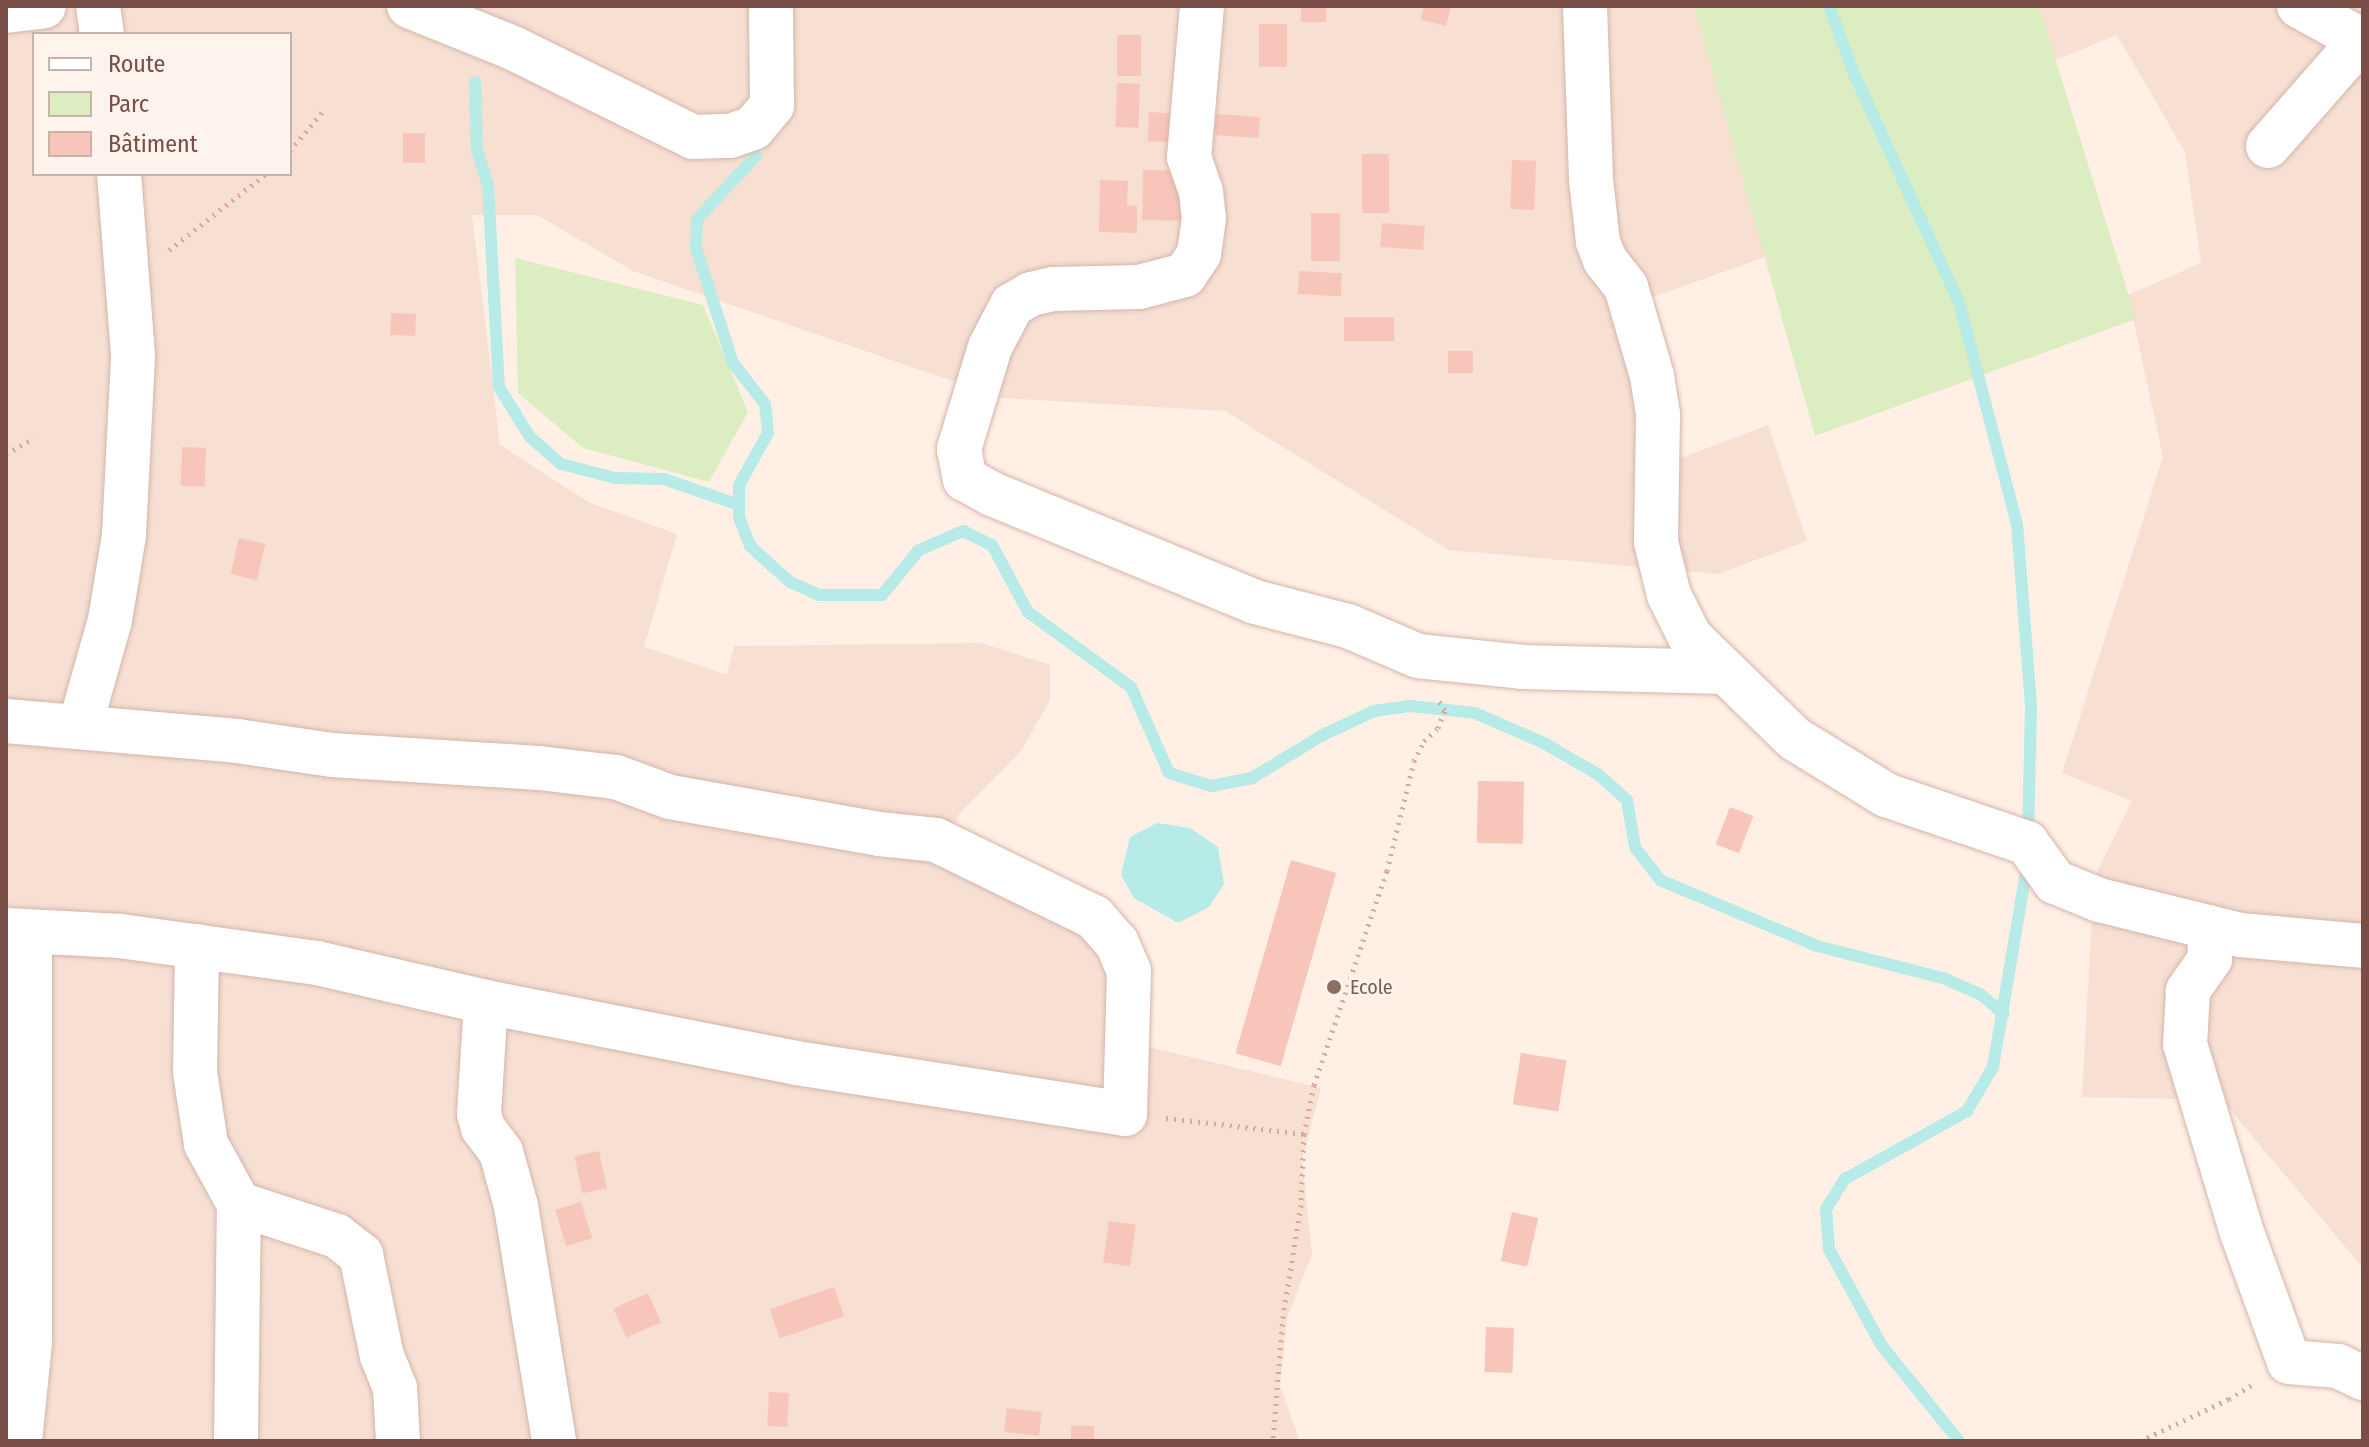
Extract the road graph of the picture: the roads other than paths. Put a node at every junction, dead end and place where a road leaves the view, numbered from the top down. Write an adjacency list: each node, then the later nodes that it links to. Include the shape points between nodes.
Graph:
1 (44, 6): 8 (street)
2 (98, 6): 9 (street)
3 (409, 6): 4 (street, via 513,48 693,137 730,136 753,128 772,105)
4 (771, 6)
5 (1202, 6): 13 (street, via 1189,157 1204,218 1199,254 1185,275 1139,287 1053,289 1012,305 990,347 959,449 965,479 1255,602 1348,626 1418,656 1522,667)
6 (1585, 6): 13 (street, via 1598,242 1635,310 1658,415 1656,542 1669,595 1690,637)
7 (2299, 6): 10 (street)
8 (6, 11)
9 (102, 32)
10 (2362, 39): 11 (street)
11 (2268, 146)
12 (119, 176): 15 (street, via 133,355 124,535 110,620)
13 (1724, 672): 16 (street, via 1795,739 1886,795 2027,843 2055,882 2099,900)
14 (6, 721): 15 (street)
15 (80, 726): 20 (street, via 332,755 616,777 670,797 936,840 1094,917 1117,943 1129,971 1125,1114 797,1063)
16 (2209, 927): 19 (street, via 2240,935); 22 (street, via 2210,959 2188,991 2185,1044 2241,1230 2289,1362 2338,1366)
17 (18, 932): 18 (street, via 121,936); 23 (street, via 30,1342)
18 (197, 946): 20 (street, via 317,963); 21 (street, via 195,1072 206,1144)
19 (2363, 946)
20 (486, 1002): 26 (street, via 479,1114 501,1152 516,1206)
21 (239, 1204): 24 (street); 25 (street, via 337,1236 361,1255 382,1356 395,1388)
22 (2363, 1378)
23 (20, 1441)
24 (236, 1441)
25 (398, 1441)
26 (554, 1441)

